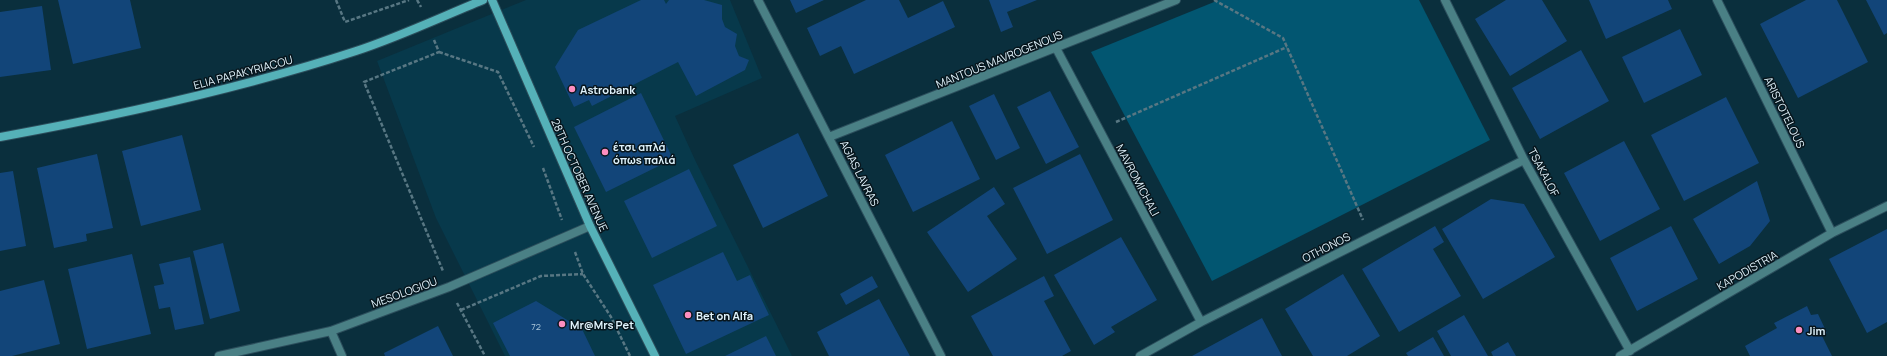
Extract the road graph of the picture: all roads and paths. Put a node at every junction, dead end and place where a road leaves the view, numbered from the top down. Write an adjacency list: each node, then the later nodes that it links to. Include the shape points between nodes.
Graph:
1 (336, 0): 2 (path, via 345,22)
2 (409, 0)
3 (483, 0): 15 (main road, ELIA PAPAKYRIACOU, via 358,50 248,84 73,124)
4 (492, 0): 21 (main road, 28TH OCTOBER AVENUE)
5 (758, 0): 16 (street, AGIAS LAVRAS)
6 (1176, 0): 11 (street, MANTOUS MAVROGENOUS)
7 (1214, 0): 10 (path, via 1283,38)
8 (1445, 0): 18 (street, TSAKALOF)
9 (1717, 0): 22 (street, ARISTOTELOUS)
10 (1287, 47): 14 (path); 24 (path)
11 (1056, 48): 14 (street, MAVROMICHALI); 16 (street, MANTOUS MAVROGENOUS)
12 (439, 52): 17 (path, via 498,72)
13 (364, 82): 26 (path)
14 (1099, 130): 28 (street, MAVROMICHALI)
15 (0, 137)
16 (829, 138): 36 (street, AGIAS LAVRAS)
17 (536, 152)
18 (1524, 160): 24 (street, OTHONOS); 30 (street, TSAKALOF)
19 (542, 166): 23 (path)
20 (1887, 206): 22 (street, KAPODISTRIA)
21 (590, 226): 23 (street, MESOLOGIOU); 35 (main road, 28TH OCTOBER AVENUE)
22 (1832, 234): 30 (street, KAPODISTRIA)
23 (568, 235): 25 (path); 26 (street, MESOLOGIOU)
24 (1371, 237): 28 (street, OTHONOS)
25 (583, 274): 27 (path, via 541,276); 34 (path, via 611,318)
26 (449, 287): 27 (path); 29 (street, MESOLOGIOU)
27 (461, 310): 33 (path)
28 (1201, 322): 37 (street, OTHONOS)
29 (331, 331): 31 (street, MESOLOGIOU); 32 (street)
30 (1630, 351): 38 (street, KAPODISTRIA)
31 (219, 356)
32 (342, 356)
33 (484, 356)
34 (630, 356)
35 (655, 356)
36 (941, 356)
37 (1140, 356)
38 (1620, 356)

